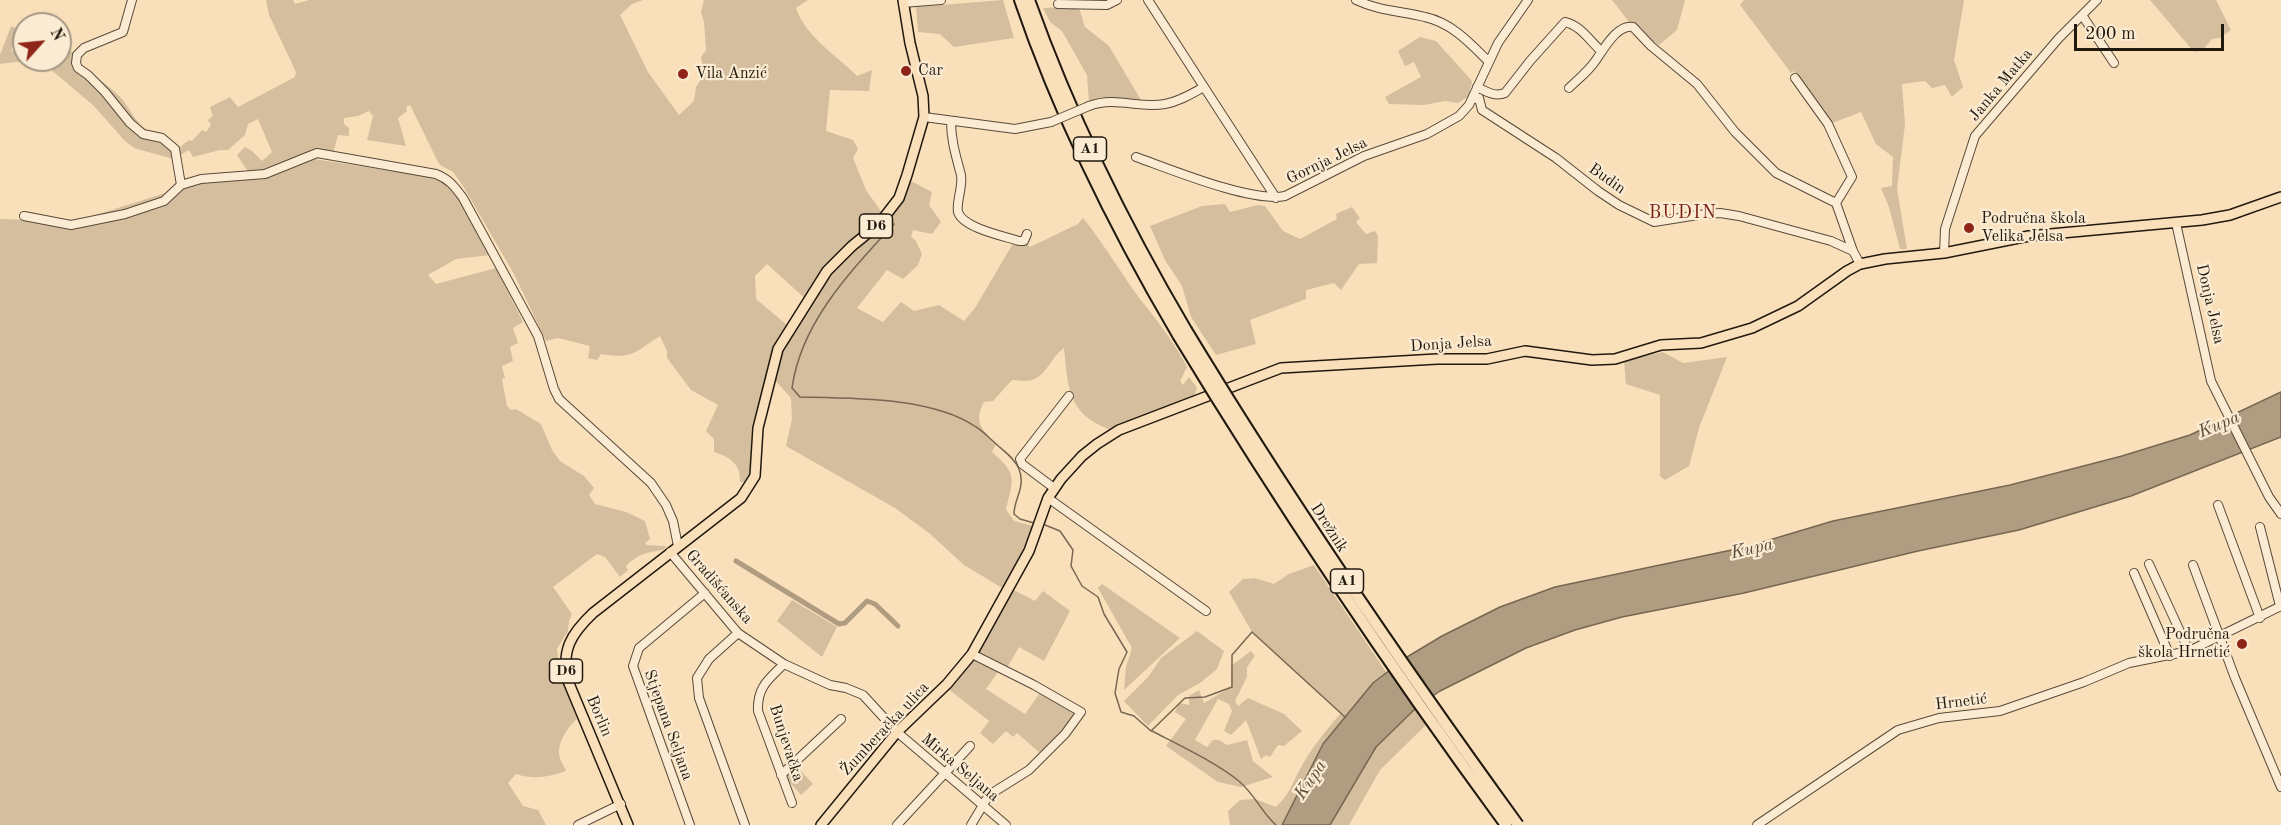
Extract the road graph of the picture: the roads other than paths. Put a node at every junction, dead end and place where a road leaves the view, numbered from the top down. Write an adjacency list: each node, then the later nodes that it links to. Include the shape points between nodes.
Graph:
1 (132, 0): 25 (street, via 123,32 84,48 76,63 130,123 143,134 162,138 175,149)
2 (941, 0): 10 (street)
3 (1020, 0): 35 (highway, A1, via 1090,171 1126,244)
4 (1029, 0): 35 (highway, A1, via 1092,154)
5 (1117, 0): 12 (street, via 1107,5)
6 (1148, 0): 18 (street)
7 (1528, 0): 15 (street, Gornja Jelsa)
8 (2084, 0): 11 (street, Janka Matka)
9 (1358, 1): 15 (street, via 1379,9 1427,17 1456,30)
10 (903, 2): 22 (main road, D6)
11 (2094, 3): 13 (street, Janka Matka)
12 (1058, 4)
13 (2082, 15): 16 (street); 33 (street, Janka Matka, via 1975,136 1945,229)
14 (1601, 51): 19 (street, via 1565,22 1505,93 1499,96); 20 (street); 28 (street, via 1623,29 1634,27 1650,46 1698,84 1735,132 1776,173)
15 (1489, 62): 19 (street, Gornja Jelsa)
16 (2114, 63)
17 (1795, 78): 28 (street, via 1828,124 1852,177)
18 (1204, 87): 23 (street, bridge, via 1184,99 1163,104 1105,100 1031,127 1015,129); 27 (street)
19 (1478, 87): 21 (street, Gornja Jelsa)
20 (1569, 88)
21 (1472, 99): 27 (street, Gornja Jelsa, via 1459,116 1427,134 1364,156 1304,188); 32 (street, Budin, via 1479,98 1482,110 1556,158 1598,191 1654,222 1720,213 1831,241)
22 (924, 117): 23 (street); 42 (main road, D6, via 899,198 879,224 827,272 778,349 758,428 755,476 741,498)
23 (951, 121): 31 (street, via 951,140 961,177 958,210 963,220 1019,241 1024,241)
24 (1136, 157): 27 (street, Gornja Jelsa, via 1235,190)
25 (181, 185): 29 (street, via 164,201 71,225); 42 (street, via 201,179 265,174 317,153 436,174 452,183 538,336 559,399 651,483 673,522)
26 (2281, 197): 30 (main road, Donja Jelsa, via 2230,214)
27 (1276, 198)
28 (1836, 203): 32 (street)
29 (24, 216)
30 (2176, 223): 33 (main road, Donja Jelsa, via 2029,236); 40 (street, Donja Jelsa, via 2211,381 2259,479)
31 (1027, 234)
32 (1853, 251): 34 (street)
33 (1944, 253): 34 (main road, Donja Jelsa)
34 (1860, 264): 37 (main road, Donja Jelsa, via 1798,306 1752,328 1701,343 1661,345 1615,359 1592,360 1525,351 1487,359 1281,368 1112,434 1082,456)
35 (1182, 333): 73 (highway, Drežnik / A1, bridge, via 1329,572); 74 (highway, Drežnik / A1, bridge, via 1330,557)
36 (1069, 396): 37 (street, via 1020,459)
37 (1054, 488): 38 (main road, Donja Jelsa)
38 (1048, 498): 48 (street); 53 (main road, Žumberačka ulica, via 1029,551)
39 (2218, 505): 49 (street)
40 (2281, 514)
41 (2260, 527): 47 (street)
42 (674, 549): 46 (street, Gradišćanska); 63 (main road, Borlin / D6, via 585,621 565,656 568,681)
43 (2149, 564): 52 (street)
44 (2193, 565): 51 (street)
45 (2134, 573): 54 (street)
46 (705, 593): 50 (street, Gradišćanska); 67 (street, Stjepana Seljana, via 639,648 633,666)
47 (2280, 606): 49 (street, Hrnetić)
48 (1206, 611)
49 (2260, 618): 51 (street, Hrnetić)
50 (738, 633): 55 (street, Gradišćanska); 68 (street, via 709,659 697,678 699,698)
51 (2221, 637): 52 (street, Hrnetić); 61 (street)
52 (2189, 651): 54 (street, Hrnetić)
53 (972, 654): 57 (main road, Žumberačka ulica); 64 (street, via 1081,712 1029,770 989,795)
54 (2169, 656): 75 (street, Hrnetić, via 2129,663 2000,711 1939,718 1898,730)
55 (784, 664): 57 (street, Gradišćanska, via 863,695); 60 (street, Bunjevačka, via 758,697 758,711)
56 (841, 719): 60 (street)
57 (897, 732): 59 (street, Mirka Seljana); 69 (main road, Žumberačka ulica)
58 (970, 746): 59 (street)
59 (945, 773): 64 (street, Mirka Seljana); 70 (street)
60 (781, 775): 62 (street, Bunjevačka)
61 (2281, 787)
62 (792, 803)
63 (621, 804): 65 (street); 66 (main road, Borlin / D6)
64 (983, 805): 71 (street); 72 (street, Mirka Seljana)
65 (578, 825)
66 (628, 825)
67 (690, 825)
68 (745, 825)
69 (821, 825)
70 (897, 825)
71 (971, 825)
72 (1006, 825)
73 (1506, 825)
74 (1518, 825)
75 (1757, 825)

